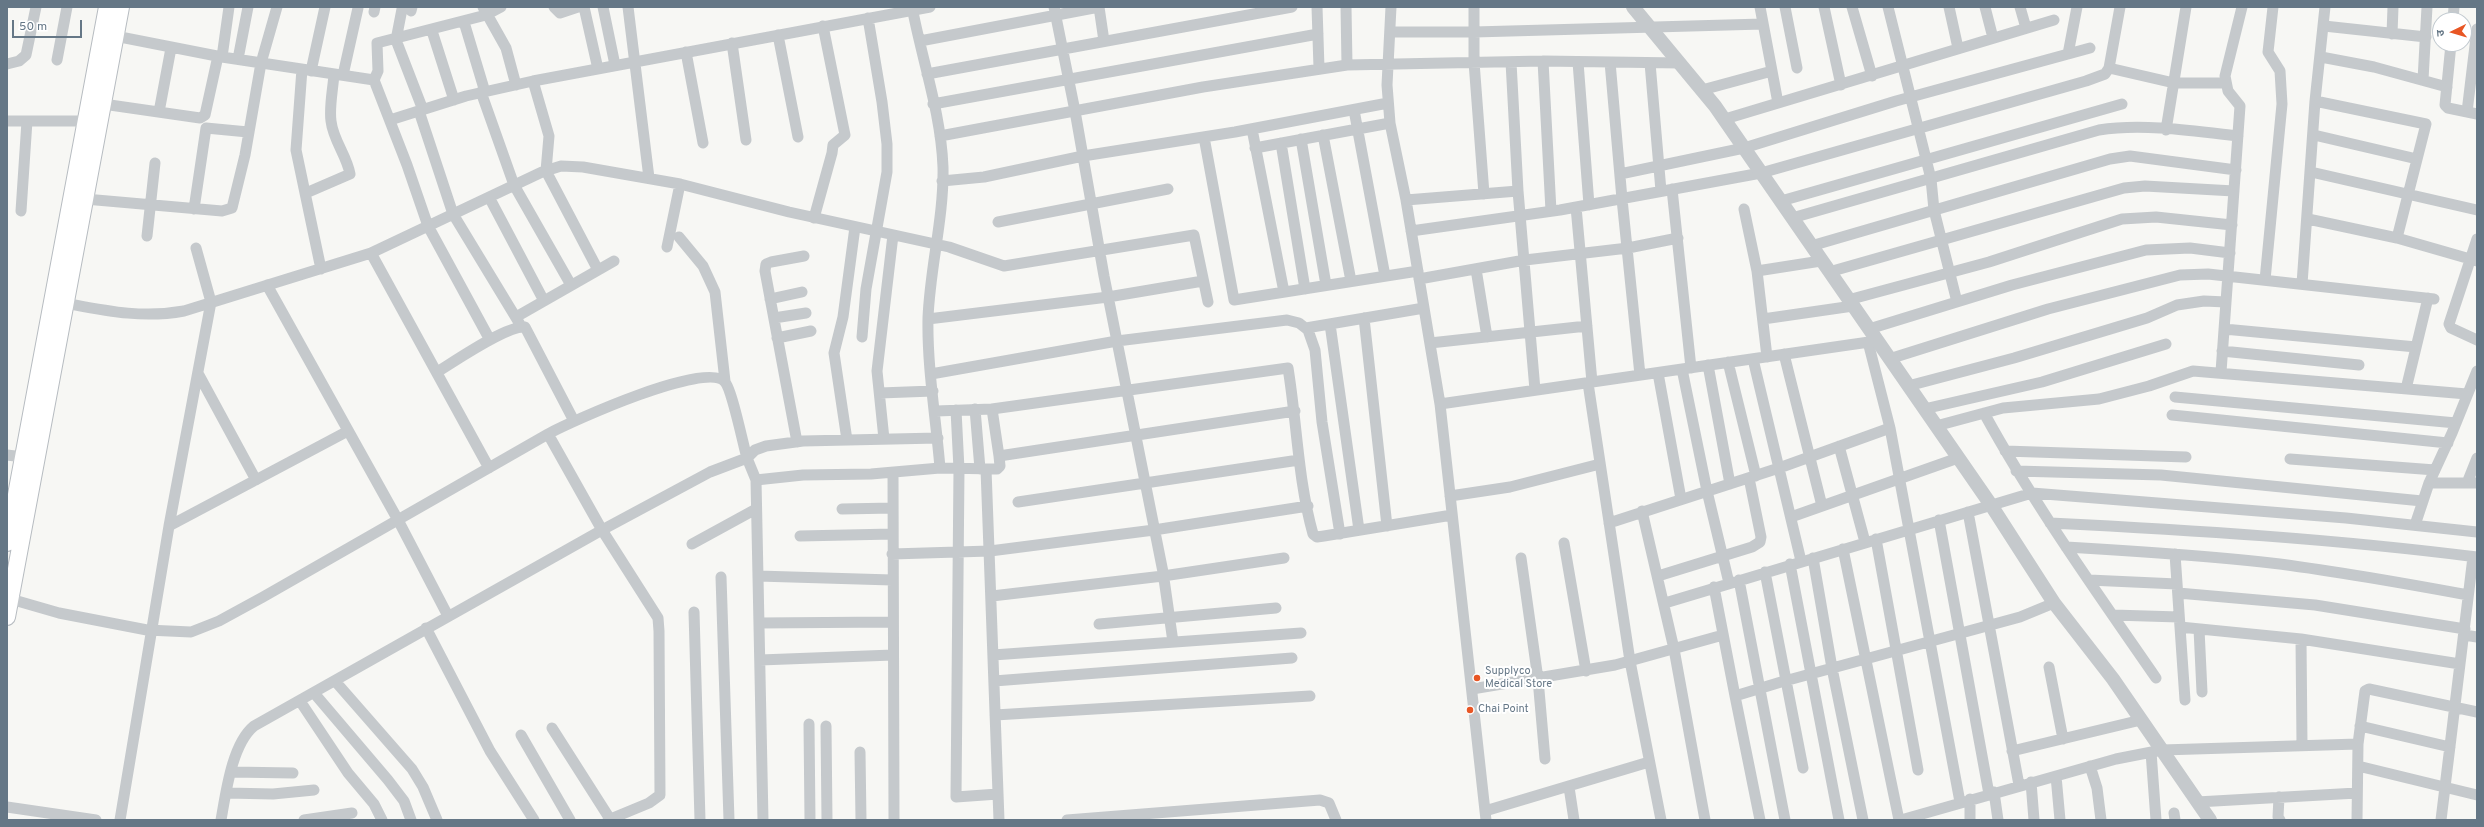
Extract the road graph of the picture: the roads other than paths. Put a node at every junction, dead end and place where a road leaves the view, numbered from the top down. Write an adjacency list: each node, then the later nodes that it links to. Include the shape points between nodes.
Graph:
1 (36, 7): 86 (street, via 26,55 19,61)
2 (67, 7): 76 (street)
3 (107, 7): 56 (main road)
4 (121, 7): 56 (main road)
5 (229, 7): 73 (street)
6 (248, 7): 75 (street)
7 (276, 7): 84 (street)
8 (324, 7): 95 (street)
9 (501, 7): 42 (street)
10 (554, 7): 11 (street, via 560,13)
11 (578, 7)
12 (584, 7): 94 (street)
13 (603, 7): 88 (street)
14 (628, 7): 78 (street)
15 (930, 7): 40 (street)
16 (1099, 7): 43 (street); 64 (street)
17 (1292, 7): 64 (street)
18 (1317, 7): 58 (street)
19 (1346, 7): 89 (street)
20 (1391, 7): 54 (street)
21 (1474, 7): 55 (street)
22 (1632, 7): 50 (street)
23 (1760, 7): 47 (street)
24 (1785, 7): 92 (street)
25 (1824, 7): 107 (street)
26 (1852, 7): 99 (street)
27 (1888, 7): 90 (street)
28 (1949, 7): 68 (street)
29 (1985, 7): 61 (street)
30 (2020, 7): 51 (street)
31 (2077, 7): 72 (street)
32 (2120, 7): 93 (street)
33 (2186, 7): 104 (street)
34 (2242, 7): 105 (street)
35 (2273, 7): 225 (street, via 2268,52 2280,71 2282,104)
36 (2326, 7): 49 (street)
37 (2393, 7): 59 (street)
38 (2427, 7): 60 (street)
39 (358, 8): 98 (street)
40 (913, 8): 44 (street); 63 (street)
41 (408, 9): 62 (street)
42 (484, 11): 46 (street); 106 (street, via 506,48)
43 (1055, 11): 63 (street); 67 (street)
44 (868, 18): 48 (street); 195 (street, via 887,144 887,172)
45 (2054, 20): 51 (street)
46 (464, 22): 53 (street); 110 (street)
47 (1763, 24): 50 (street); 96 (street)
48 (823, 26): 57 (street); 187 (street, via 845,135 833,145)
49 (2324, 26): 59 (street); 74 (street)
50 (1649, 28): 55 (street); 85 (street)
51 (2026, 28): 61 (street)
52 (2477, 29): 123 (street)
53 (432, 31): 62 (street); 112 (street)
54 (1391, 32): 55 (street); 87 (street)
55 (1474, 32): 79 (street)
56 (109, 34): 66 (street); 116 (main road); 128 (main road)
57 (778, 34): 65 (street); 139 (street)
58 (1318, 34): 91 (street); 100 (street)
59 (2392, 34): 60 (street)
60 (2426, 37): 102 (street)
61 (1993, 38): 68 (street)
62 (396, 40): 101 (street, via 376,45 378,71); 119 (street)
63 (920, 41): 97 (street)
64 (1104, 41): 67 (street)
65 (732, 43): 70 (street); 142 (street)
66 (171, 48): 73 (street); 122 (street)
67 (1062, 48): 97 (street); 100 (street)
68 (1958, 48): 90 (street)
69 (2090, 48): 72 (street)
70 (686, 52): 78 (street); 143 (street)
71 (2450, 52): 108 (street)
72 (2068, 54): 111 (street)
73 (220, 56): 75 (street); 122 (street, via 203,117)
74 (2321, 57): 102 (street); 113 (street)
75 (238, 59): 84 (street)
76 (57, 60)
77 (1543, 61): 80 (street); 81 (street); 184 (street)
78 (635, 62): 88 (street); 157 (street)
79 (1474, 62): 80 (street); 87 (street); 168 (street)
80 (1511, 62): 164 (street)
81 (1578, 62): 82 (street); 176 (street)
82 (1610, 62): 83 (street); 156 (street)
83 (1650, 62): 85 (street); 151 (street)
84 (261, 63): 95 (street); 134 (street)
85 (1680, 63): 109 (street)
86 (7, 64)
87 (1388, 64): 89 (street); 114 (street)
88 (614, 65): 94 (street)
89 (1347, 65): 91 (street)
90 (1902, 66): 99 (street); 111 (street)
91 (1319, 68): 121 (street)
92 (1797, 68)
93 (2109, 68): 104 (street); 131 (street, via 2105,74 2086,82)
94 (598, 69): 103 (street)
95 (307, 70): 98 (street); 167 (street, via 296,150)
96 (1772, 71): 109 (street); 115 (street)
97 (927, 74): 117 (street)
98 (338, 75): 101 (street); 167 (street, via 331,121 350,174)
99 (1872, 76): 107 (street)
100 (1068, 78): 117 (street); 121 (street)
101 (374, 80): 125 (street)
102 (2423, 80): 108 (street)
103 (533, 82): 106 (street); 153 (street, via 549,136)
104 (2174, 83): 105 (street); 133 (street)
105 (2225, 84): 138 (street, via 2240,106)
106 (516, 85): 110 (street)
107 (1841, 85): 115 (street)
108 (2447, 87): 123 (street, via 2445,106)
109 (1702, 90): 124 (street)
110 (483, 92): 112 (street); 161 (street)
111 (1910, 97): 131 (street); 146 (street)
112 (454, 100): 119 (street)
113 (2315, 101): 136 (street); 148 (street, via 2426,124)
114 (1388, 103): 120 (street); 129 (street)
115 (1778, 103): 124 (street)
116 (103, 104): 122 (street); 172 (main road)
117 (934, 104): 137 (street)
118 (2122, 104): 149 (street)
119 (421, 110): 125 (street); 185 (street)
120 (1354, 110): 130 (street); 132 (street)
121 (1075, 111): 137 (street); 147 (street)
122 (159, 112)
123 (2472, 113)
124 (1724, 119): 146 (street)
125 (390, 120): 192 (street)
126 (7, 121): 127 (street)
127 (27, 121): 128 (street); 183 (street)
128 (85, 121): 238 (main road)
129 (1390, 123): 130 (street); 173 (street)
130 (1358, 128): 135 (street); 223 (street)
131 (1918, 128): 149 (street); 155 (street)
132 (1252, 129): 140 (street); 145 (street)
133 (2166, 130): 138 (street); 158 (street, via 2099,130)
134 (248, 132): 179 (street, via 232,208 222,211); 179 (street, via 206,128)
135 (1323, 135): 141 (street); 227 (street)
136 (2314, 135): 148 (street); 154 (street)
137 (940, 136): 159 (street)
138 (2238, 136): 152 (street)
139 (798, 137)
140 (1204, 137): 147 (street); 234 (street, via 1234,300)
141 (1301, 139): 144 (street); 231 (street)
142 (746, 140)
143 (703, 143)
144 (1281, 143): 145 (street); 232 (street)
145 (1255, 148): 234 (street)
146 (1744, 148): 151 (street); 155 (street)
147 (1083, 156): 159 (street, via 984,177); 175 (street)
148 (2417, 159): 169 (street)
149 (1925, 160): 158 (street); 174 (street)
150 (155, 163): 177 (street)
151 (1659, 166): 156 (street); 165 (street)
152 (2236, 170): 166 (street); 181 (street, via 2130,156 2110,159)
153 (546, 171): 157 (street, via 561,166 583,167); 161 (street); 219 (street)
154 (2311, 172): 169 (street); 189 (street)
155 (1761, 173): 163 (street); 174 (street)
156 (1620, 174): 171 (street)
157 (649, 178): 160 (street)
158 (1931, 179): 181 (street); 188 (street)
159 (942, 181): 203 (street)
160 (680, 184): 187 (street); 205 (street)
161 (514, 185): 170 (street); 230 (street)
162 (1168, 189): 175 (street)
163 (1672, 189): 165 (street); 199 (street)
164 (1518, 191): 168 (street); 186 (street)
165 (1661, 191): 171 (street)
166 (2234, 191): 191 (street); 202 (street, via 2145,186 2124,188)
167 (306, 193): 217 (street)
168 (1484, 194): 173 (street)
169 (2408, 194): 182 (street); 200 (street)
170 (489, 197): 185 (street); 237 (street)
171 (1622, 198): 176 (street); 207 (street)
172 (85, 199): 177 (street); 238 (main road)
173 (1406, 200): 194 (street)
174 (1781, 201): 188 (street)
175 (1091, 204): 190 (street); 208 (street)
176 (1589, 205): 178 (street)
177 (151, 206): 179 (street); 197 (street)
178 (1576, 207): 184 (street); 211 (street)
179 (194, 209)
180 (1744, 209): 220 (street)
181 (1934, 210): 202 (street); 204 (street)
182 (2477, 210)
183 (21, 211)
184 (1551, 211): 186 (street)
185 (453, 214): 192 (street); 250 (street)
186 (1520, 216): 194 (street); 213 (street)
187 (814, 218): 193 (street)
188 (1792, 218): 204 (street)
189 (2308, 219): 200 (street); 228 (street)
190 (998, 222)
191 (2232, 224): 209 (street); 221 (street, via 2146,216 2122,219)
192 (428, 226): 210 (street); 261 (street)
193 (855, 227): 195 (street); 311 (street, via 834,353)
194 (1411, 231): 222 (street)
195 (876, 232): 196 (street); 259 (street, via 866,289)
196 (893, 235): 203 (street); 290 (street, via 887,301 879,347)
197 (147, 236)
198 (679, 237): 283 (street, via 703,266 715,292)
199 (1678, 238): 207 (street); 275 (street)
200 (2397, 238): 214 (street)
201 (2477, 239): 214 (street)
202 (1941, 240): 216 (street); 221 (street)
203 (936, 244): 208 (street, via 1004,266); 248 (street)
204 (1811, 246): 216 (street)
205 (667, 247)
206 (196, 248): 239 (street)
207 (1628, 248): 211 (street); 282 (street)
208 (1099, 249): 226 (street, via 1194,234); 235 (street)
209 (2230, 252): 224 (street); 241 (street, via 2190,248 2146,250)
210 (371, 253): 217 (street); 277 (street)
211 (1580, 254): 213 (street); 252 (street)
212 (804, 256): 236 (street, via 766,264)
213 (1525, 260): 218 (street); 256 (street)
214 (2474, 260): 262 (street, via 2449,324 2451,328)
215 (614, 261): 219 (street)
216 (1825, 267): 220 (street); 243 (street)
217 (321, 269): 229 (street)
218 (1476, 269): 222 (street); 260 (street)
219 (598, 270): 230 (street)
220 (1757, 271): 249 (street)
221 (1950, 272): 241 (street); 243 (street)
222 (1419, 275): 223 (street); 244 (street)
223 (1385, 276): 227 (street)
224 (2228, 277): 225 (street); 242 (street); 271 (street, via 2208,274 2180,275 2004,322)
225 (2266, 280): 228 (street)
226 (1203, 281): 235 (street); 240 (street)
227 (1351, 281): 231 (street)
228 (2302, 284): 266 (street, via 2431,298)
229 (267, 285): 239 (street); 306 (street)
230 (571, 285): 237 (street)
231 (1326, 285): 232 (street)
232 (1305, 288): 234 (street)
233 (802, 292): 236 (street)
234 (1284, 292)
235 (1108, 297): 248 (street); 263 (street)
236 (770, 298): 246 (street)
237 (544, 301): 250 (street)
238 (59, 302): 239 (street, via 122,314 158,316); 318 (main road); 404 (main road)
239 (211, 302): 281 (street)
240 (1208, 302)
241 (1957, 302): 257 (street)
242 (2226, 302): 254 (street); 285 (street, via 2204,301 2177,305 2147,318 2014,358)
243 (1850, 303): 249 (street); 257 (street)
244 (1424, 308): 247 (street); 264 (street)
245 (806, 312): 246 (street)
246 (774, 318): 258 (street)
247 (1364, 318): 251 (street); 366 (street)
248 (928, 319): 280 (street)
249 (1763, 319): 269 (street)
250 (518, 322): 261 (street, via 517,326); 302 (street, via 525,327)
251 (1330, 324): 253 (street); 370 (street)
252 (1587, 326): 256 (street); 284 (street)
253 (1306, 328): 263 (street, via 1287,320); 373 (street, via 1315,350 1322,422)
254 (2224, 328): 266 (street); 267 (street)
255 (811, 331): 258 (street)
256 (1531, 333): 260 (street); 287 (street)
257 (1871, 337): 268 (street); 271 (street); 305 (street)
258 (777, 338): 312 (street)
259 (862, 338)
260 (1487, 338): 264 (street)
261 (490, 340): 277 (street)
262 (2477, 340)
263 (1117, 341): 280 (street); 286 (street)
264 (1430, 343): 293 (street)
265 (2166, 344): 296 (street, via 2042,382)
266 (2416, 347): 288 (street)
267 (2222, 351): 274 (street); 278 (street)
268 (1784, 354): 269 (street); 321 (street)
269 (1767, 357): 270 (street)
270 (1753, 359): 272 (street); 329 (street)
271 (1889, 359): 285 (street)
272 (1728, 362): 273 (street); 335 (street)
273 (1708, 365): 275 (street); 342 (street)
274 (2359, 365)
275 (1686, 369): 279 (street); 343 (street)
276 (2477, 371): 291 (street)
277 (437, 372): 327 (street)
278 (2221, 372): 288 (street); 300 (street, via 2193,371 2149,386 2099,398 2003,408)
279 (1658, 373): 282 (street); 347 (street)
280 (931, 374): 289 (street)
281 (199, 375): 337 (street); 365 (street)
282 (1640, 375): 284 (street)
283 (725, 381): 302 (street, via 716,377 695,379 627,398); 320 (street, via 731,393)
284 (1590, 382): 287 (street); 326 (street)
285 (1908, 386): 296 (street)
286 (1126, 389): 295 (street); 299 (street, via 1288,368); 308 (street)
287 (1535, 390): 293 (street)
288 (2406, 390): 291 (street)
289 (933, 391): 290 (street); 298 (street)
290 (880, 393): 310 (street)
291 (2468, 394): 303 (street)
292 (2175, 397): 303 (street)
293 (1440, 404): 345 (street)
294 (975, 409): 295 (street); 297 (street); 331 (street)
295 (992, 409): 317 (street)
296 (1924, 409): 304 (street)
297 (956, 410): 298 (street); 330 (street)
298 (936, 411): 309 (street)
299 (1295, 411): 308 (street); 325 (street)
300 (1984, 413): 304 (street); 315 (street)
301 (2172, 415): 313 (street)
302 (574, 421): 307 (street)
303 (2456, 423): 313 (street)
304 (1936, 426): 322 (street)
305 (1890, 428): 314 (street); 336 (street)
306 (348, 431): 337 (street); 360 (street)
307 (548, 434): 327 (street); 368 (street)
308 (1136, 434): 317 (street); 339 (street)
309 (938, 438): 310 (street); 328 (street)
310 (884, 439): 311 (street)
311 (847, 440): 312 (street)
312 (797, 442): 320 (street, via 766,446 755,450)
313 (2448, 443): 332 (street)
314 (1839, 446): 321 (street); 346 (street)
315 (2005, 451): 319 (street); 333 (street)
316 (7, 454): 318 (street)
317 (999, 456): 331 (street, via 1000,466)
318 (23, 457): 377 (main road)
319 (2186, 457)
320 (747, 458): 338 (street); 368 (street, via 710,472)
321 (1808, 458): 329 (street); 352 (street)
322 (1958, 458): 336 (street); 350 (street)
323 (2477, 458): 341 (street)
324 (2290, 459): 332 (street)
325 (1299, 460): 339 (street); 351 (street)
326 (1600, 464): 345 (street, via 1510,487); 362 (street)
327 (489, 468): 360 (street)
328 (940, 468): 330 (street); 334 (street)
329 (1779, 468): 335 (street); 359 (street)
330 (959, 469): 331 (street); 383 (street)
331 (983, 469): 382 (street)
332 (2434, 470): 340 (street)
333 (2016, 471): 344 (street); 348 (street, via 2161,475)
334 (893, 472): 338 (street, via 803,475); 353 (street)
335 (1752, 477): 342 (street); 386 (street, via 1760,542)
336 (1900, 479): 346 (street); 367 (street)
337 (256, 480): 365 (street)
338 (756, 480): 354 (street)
339 (1145, 482): 349 (street); 369 (street)
340 (2429, 483): 341 (street); 348 (street)
341 (2472, 483)
342 (1730, 484): 343 (street)
343 (1707, 491): 347 (street); 386 (street)
344 (2032, 494): 350 (street); 363 (street); 364 (street)
345 (1450, 496): 358 (street)
346 (1852, 496): 352 (street); 376 (street)
347 (1681, 499): 356 (street)
348 (2422, 501): 364 (street)
349 (1018, 502)
350 (1991, 505): 357 (street); 406 (street)
351 (1308, 506): 369 (street); 373 (street, via 1313,534 1317,537)
352 (1822, 506): 359 (street)
353 (893, 508): 355 (street); 372 (street)
354 (756, 509): 379 (street); 393 (street)
355 (842, 509)
356 (1642, 511): 362 (street); 395 (street)
357 (1968, 512): 361 (street); 417 (street)
358 (1452, 515): 366 (street); 447 (street)
359 (1791, 517): 391 (street)
360 (398, 520): 410 (street); 420 (street, via 219,621 191,632)
361 (1939, 520): 367 (street); 423 (street)
362 (1609, 523): 436 (street)
363 (2050, 523): 380 (street); 387 (street, via 2195,530 2374,545)
364 (2415, 525): 371 (street)
365 (169, 526): 420 (street)
366 (1387, 526): 370 (street)
367 (1909, 529): 375 (street); 428 (street)
368 (602, 530): 410 (street); 507 (street, via 658,618 659,631 660,795 649,803)
369 (1154, 530): 382 (street); 394 (street)
370 (1359, 530): 373 (street)
371 (2477, 532)
372 (892, 534): 374 (street); 384 (street)
373 (1340, 534)
374 (800, 536)
375 (1876, 539): 376 (street); 430 (street)
376 (1864, 542): 381 (street)
377 (7, 543)
378 (1564, 543): 440 (street)
379 (692, 544)
380 (2066, 547): 385 (street); 398 (street)
381 (1843, 549): 390 (street); 434 (street)
382 (990, 551): 383 (street); 403 (street)
383 (958, 552): 384 (street); 488 (street, via 956,796)
384 (892, 554): 397 (street)
385 (2175, 554): 401 (street); 402 (street, via 2271,563 2375,577)
386 (1722, 556): 395 (street); 399 (street)
387 (2475, 557): 402 (street)
388 (1284, 558): 394 (street)
389 (1521, 558): 443 (street)
390 (1813, 558): 391 (street); 439 (street)
391 (1795, 563): 392 (street); 441 (street)
392 (1765, 572): 399 (street); 444 (street)
393 (758, 576): 397 (street); 415 (street)
394 (1163, 576): 403 (street); 412 (street)
395 (1658, 576): 405 (street)
396 (721, 577): 509 (street)
397 (892, 580): 413 (street)
398 (2088, 580): 401 (street); 409 (street)
399 (1734, 581): 400 (street); 448 (street)
400 (1714, 587): 405 (street); 424 (street)
401 (2177, 588): 414 (street); 421 (street, via 2315,605)
402 (2468, 595): 421 (street)
403 (992, 596): 432 (street)
404 (9, 598): 411 (main road); 420 (street, via 59,613)
405 (1665, 603): 429 (street)
406 (2054, 603): 417 (street, via 2020,617); 458 (street)
407 (1276, 608): 412 (street)
408 (694, 612): 508 (street)
409 (2113, 615): 414 (street); 442 (street)
410 (448, 616): 418 (street)
411 (7, 617)
412 (1171, 617): 416 (street); 427 (street)
413 (892, 622): 415 (street); 431 (street)
414 (2180, 622): 419 (street); 453 (street)
415 (759, 623): 435 (street)
416 (1098, 624)
417 (1991, 625): 423 (street); 468 (street)
418 (426, 628): 445 (street); 505 (street, via 490,751)
419 (2199, 629): 426 (street); 449 (street)
420 (152, 630): 499 (street)
421 (2464, 632): 425 (street); 437 (street)
422 (1301, 633): 427 (street)
423 (1959, 633): 428 (street); 486 (street)
424 (1723, 635): 429 (street); 452 (street)
425 (2477, 637)
426 (2301, 639): 437 (street); 466 (street)
427 (1174, 642): 432 (street)
428 (1928, 642): 430 (street); 491 (street)
429 (1674, 649): 436 (street); 520 (street)
430 (1895, 651): 434 (street); 476 (street)
431 (893, 654): 435 (street); 514 (street)
432 (993, 655): 446 (street)
433 (1292, 658): 446 (street)
434 (1866, 659): 439 (street); 525 (street)
435 (760, 660): 510 (street)
436 (1630, 661): 440 (street); 472 (street)
437 (2460, 664): 455 (street)
438 (2049, 667): 464 (street)
439 (1832, 668): 441 (street); 524 (street)
440 (1586, 671): 443 (street)
441 (1811, 674): 444 (street); 523 (street)
442 (2156, 678)
443 (1538, 679): 447 (street); 471 (street)
444 (1786, 680): 448 (street); 475 (street)
445 (335, 681): 450 (street); 504 (street, via 412,769)
446 (994, 681): 457 (street)
447 (1472, 689): 497 (street)
448 (1759, 689): 452 (street); 522 (street)
449 (2202, 692)
450 (314, 693): 454 (street); 503 (street, via 388,780 404,801)
451 (1310, 696): 457 (street)
452 (1735, 696): 521 (street)
453 (2185, 700)
454 (300, 701): 477 (street, via 246,732); 502 (street, via 348,773 374,804)
455 (2455, 708): 456 (street); 461 (street, via 2368,690 2364,693); 467 (street)
456 (2477, 712)
457 (995, 715): 488 (street)
458 (2141, 720): 464 (street); 469 (street)
459 (809, 724): 511 (street)
460 (826, 726): 512 (street)
461 (2360, 726): 465 (street); 467 (street)
462 (552, 728): 507 (street)
463 (521, 735): 506 (street)
464 (2063, 739): 468 (street)
465 (2358, 744): 466 (street); 474 (street)
466 (2302, 745): 469 (street)
467 (2450, 747): 483 (street)
468 (2012, 751): 481 (street)
469 (2156, 751): 473 (street); 492 (street); 531 (street)
470 (860, 752): 513 (street)
471 (1545, 759)
472 (1649, 762): 482 (street); 519 (street)
473 (2090, 766): 479 (street); 530 (street, via 2097,788)
474 (2358, 766): 483 (street); 487 (street)
475 (1803, 768)
476 (1918, 770)
477 (232, 772): 478 (street); 485 (street)
478 (293, 773)
479 (2056, 776): 480 (street); 529 (street)
480 (2031, 782): 481 (street); 528 (street)
481 (2020, 786): 486 (street)
482 (1569, 787): 497 (street); 518 (street)
483 (2445, 789): 489 (street); 535 (street)
484 (314, 790): 485 (street, via 273,794)
485 (227, 793): 500 (street)
486 (1992, 793): 491 (street); 527 (street)
487 (2357, 793): 490 (street); 534 (street)
488 (998, 794): 515 (street)
489 (2477, 795)
490 (2279, 797): 492 (street); 533 (street)
491 (1965, 800): 495 (street); 526 (street)
492 (2197, 802): 532 (street)
493 (7, 807): 498 (street)
494 (352, 813): 501 (street)
495 (1930, 816): 525 (street)
496 (1138, 817): 516 (street); 517 (street, via 1320,800 1329,803)
497 (1485, 818)
498 (96, 820)
499 (120, 820)
500 (221, 820)
501 (304, 820)
502 (382, 820)
503 (411, 820)
504 (437, 820)
505 (534, 820)
506 (570, 820)
507 (609, 820)
508 (700, 820)
509 (729, 820)
510 (763, 820)
511 (810, 820)
512 (827, 820)
513 (861, 820)
514 (894, 820)
515 (999, 820)
516 (1067, 820)
517 (1336, 820)
518 (1574, 820)
519 (1661, 820)
520 (1705, 820)
521 (1760, 820)
522 (1785, 820)
523 (1839, 820)
524 (1863, 820)
525 (1900, 820)
526 (1970, 820)
527 (1998, 820)
528 (2034, 820)
529 (2060, 820)
530 (2101, 820)
531 (2156, 820)
532 (2210, 820)
533 (2280, 820)
534 (2357, 820)
535 (2441, 820)

